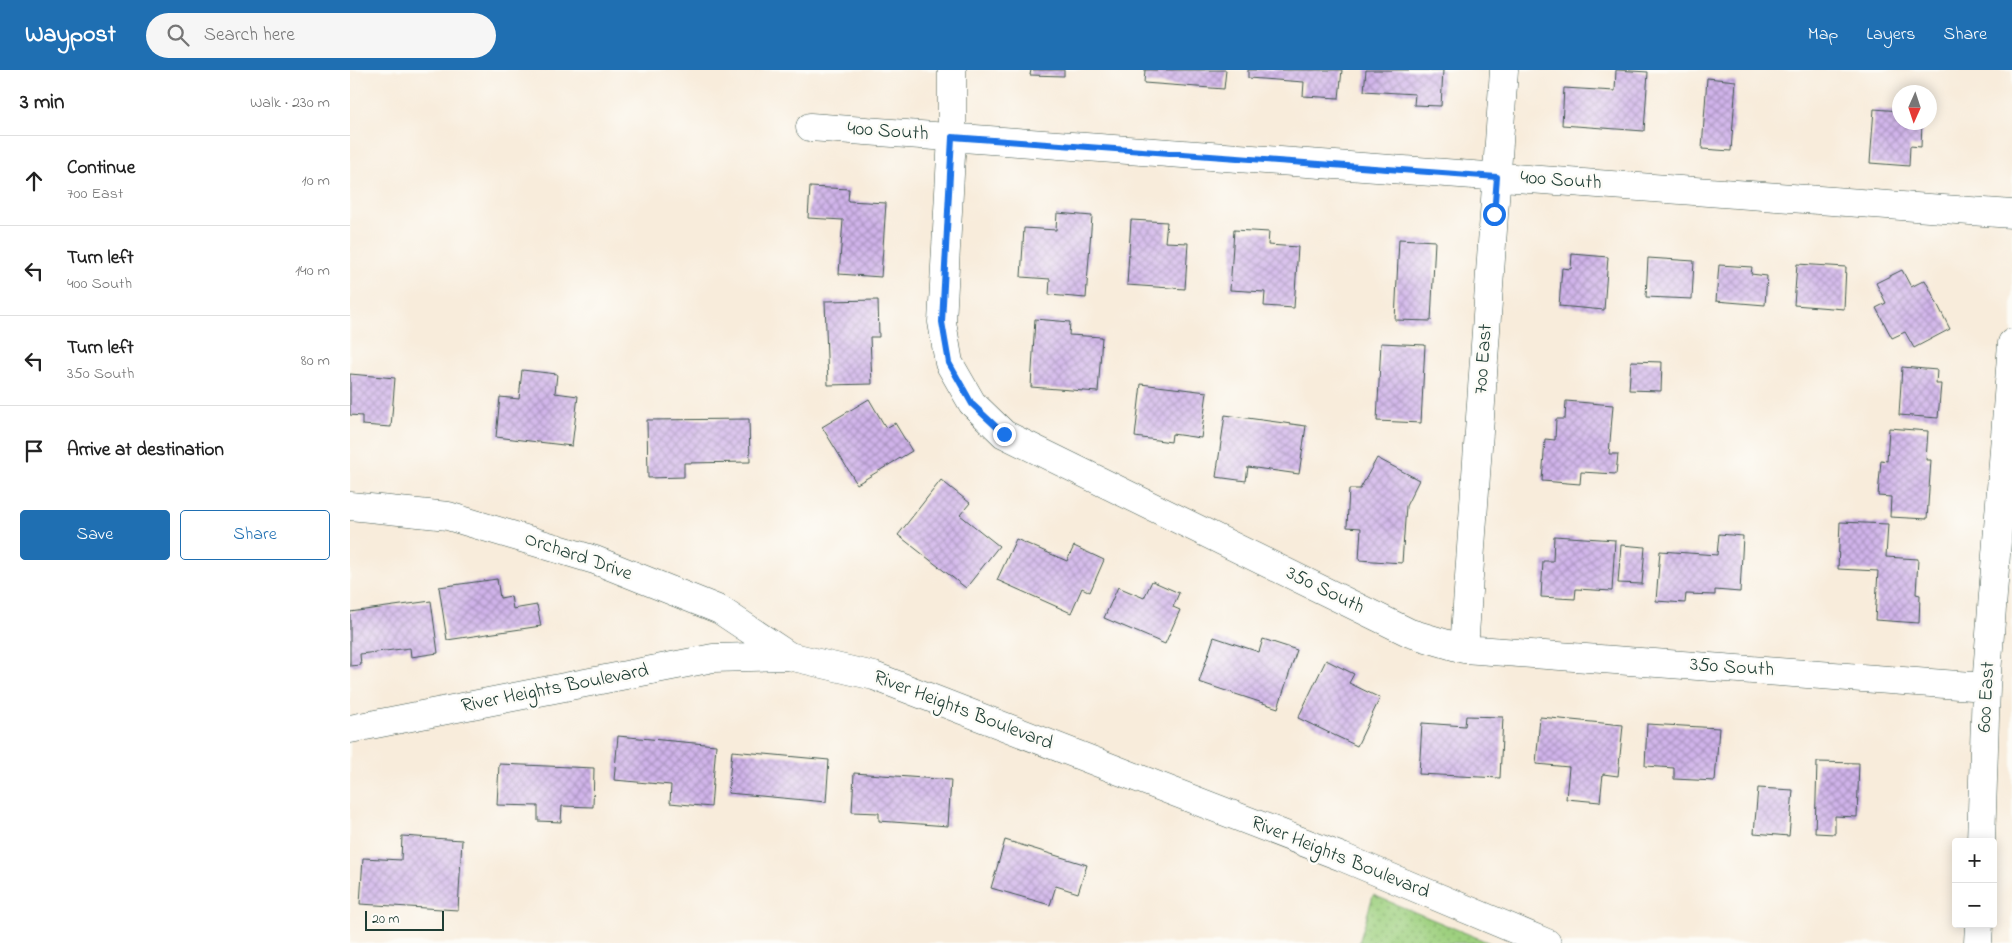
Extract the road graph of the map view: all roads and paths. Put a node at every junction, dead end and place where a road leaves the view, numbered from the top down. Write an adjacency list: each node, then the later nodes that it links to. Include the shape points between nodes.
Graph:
1 (952, 70): 4 (street, 350 South)
2 (1504, 70): 5 (street, 700 East)
3 (810, 127): 4 (street, 400 South)
4 (952, 137): 5 (street, 400 South); 9 (street, 350 South, via 942,322 949,363 972,404 1004,434 1410,633)
5 (1497, 177): 6 (street, 400 South); 9 (street, 700 East)
6 (2012, 214)
7 (2012, 343): 11 (street, 600 East)
8 (350, 506): 10 (street, Orchard Drive, via 448,516 595,560 720,610)
9 (1464, 649): 11 (street, 350 South)
10 (789, 656): 12 (street, River Heights Boulevard, via 713,658); 15 (street, River Heights Boulevard, via 874,676 1342,857)
11 (1986, 687): 13 (street, 600 East)
12 (350, 728)
13 (1982, 838)
14 (1979, 928): 16 (street)
15 (1547, 943)
16 (1978, 943)

